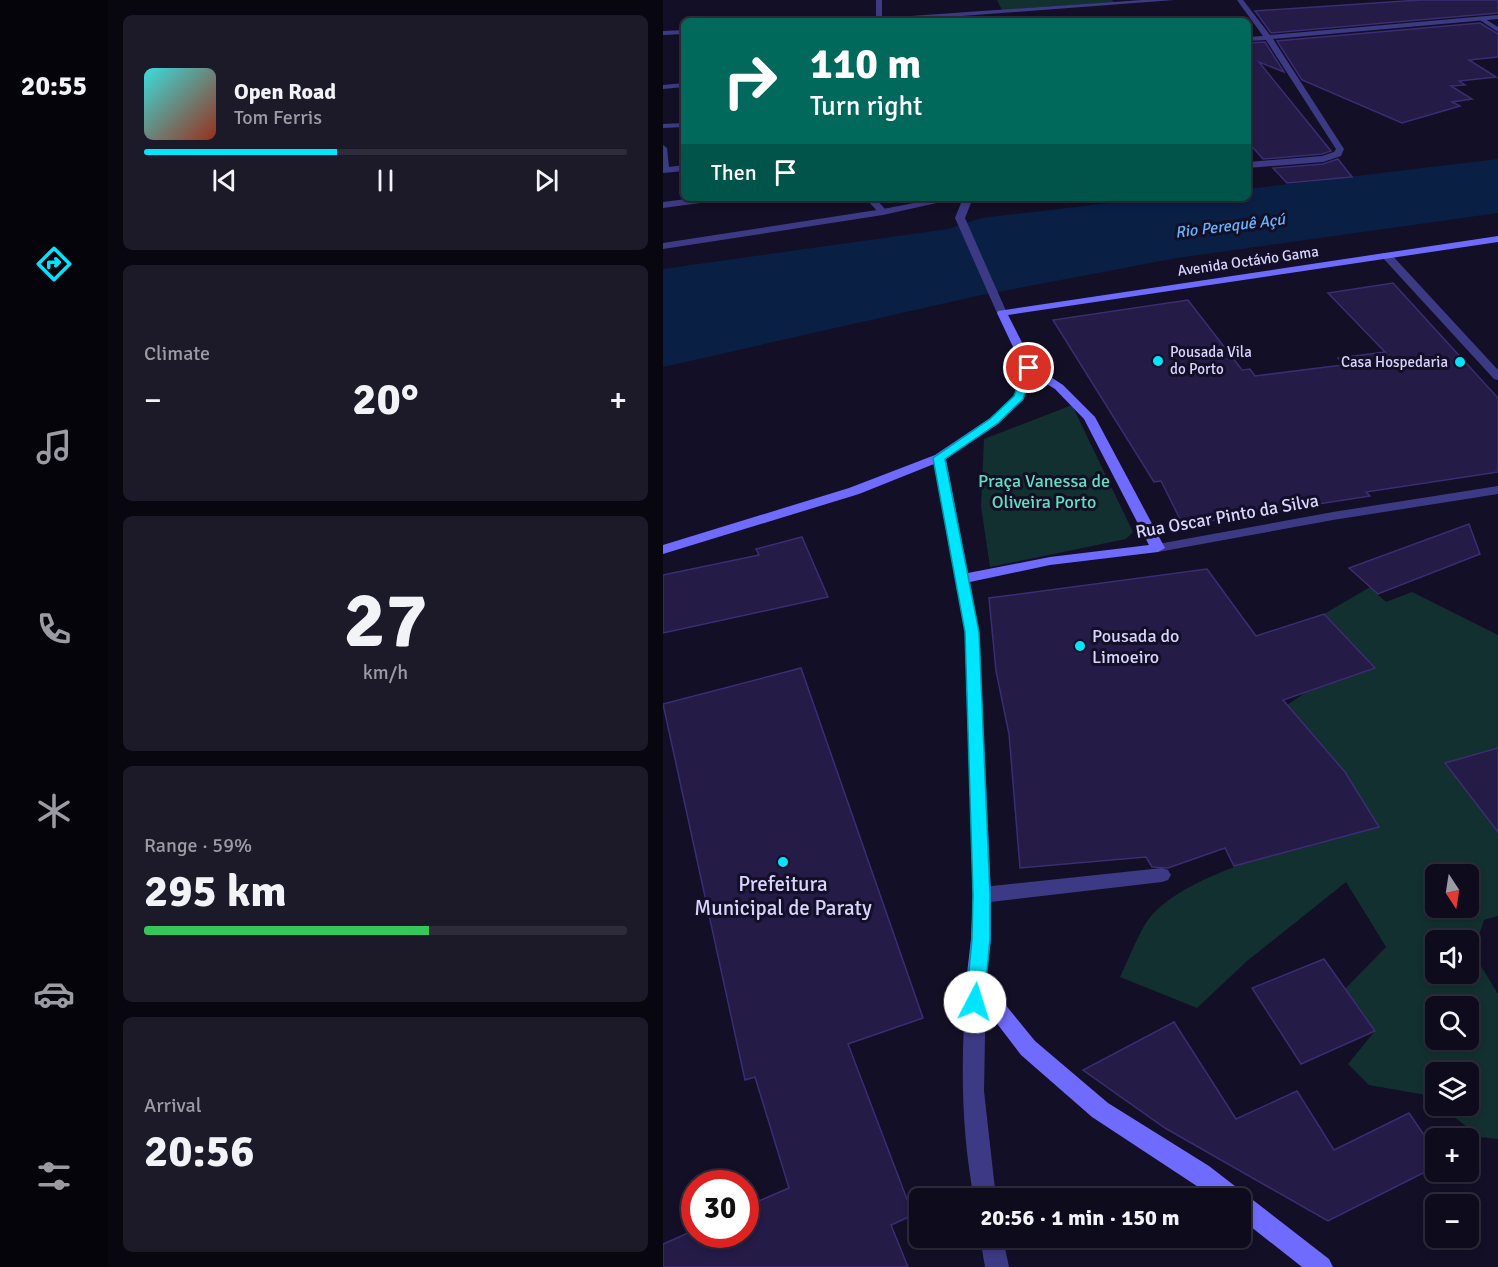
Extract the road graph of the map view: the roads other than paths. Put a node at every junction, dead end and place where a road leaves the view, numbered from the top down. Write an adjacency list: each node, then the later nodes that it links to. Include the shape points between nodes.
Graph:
1 (879, 0): 5 (street)
2 (1171, 0): 6 (street)
3 (1240, 0): 11 (street)
4 (1498, 17): 7 (street)
5 (879, 18)
6 (921, 18)
7 (1482, 19): 8 (street); 11 (street)
8 (1498, 30)
9 (681, 32): 10 (street)
10 (663, 33)
11 (1268, 37): 12 (street); 18 (street, via 1340,149 1338,154 1323,159)
12 (1251, 39)
13 (681, 85): 14 (street)
14 (663, 87)
15 (681, 125): 16 (street)
16 (663, 126)
17 (663, 148): 20 (street)
18 (1251, 165)
19 (681, 168): 20 (street)
20 (664, 170)
21 (693, 201): 25 (street)
22 (873, 201): 26 (street)
23 (940, 201): 26 (street)
24 (967, 201): 30 (street, via 960,218)
25 (663, 205)
26 (883, 213): 28 (street)
27 (1498, 239): 29 (street, Avenida Octávio Gama)
28 (663, 246)
29 (1386, 255): 30 (street, Avenida Octávio Gama); 32 (street)
30 (1002, 313): 31 (street)
31 (1029, 368): 33 (street, via 1019,397 994,421); 35 (street, via 1059,387 1089,417)
32 (1498, 378)
33 (939, 458): 36 (street, via 854,492); 37 (street)
34 (1498, 490): 35 (street, Rua Oscar Pinto da Silva)
35 (1158, 548): 37 (street, Rua Oscar Pinto da Silva, via 1050,561)
36 (663, 550)
37 (963, 579): 39 (street, via 972,632)
38 (1162, 875): 39 (street)
39 (982, 895): 40 (street)
40 (976, 983): 41 (street, via 972,1041 975,1146); 42 (street, via 1027,1048 1100,1110)
41 (983, 1188)
42 (1220, 1188)
43 (1251, 1212): 46 (street)
44 (993, 1248): 45 (street)
45 (997, 1267)
46 (1321, 1267)

